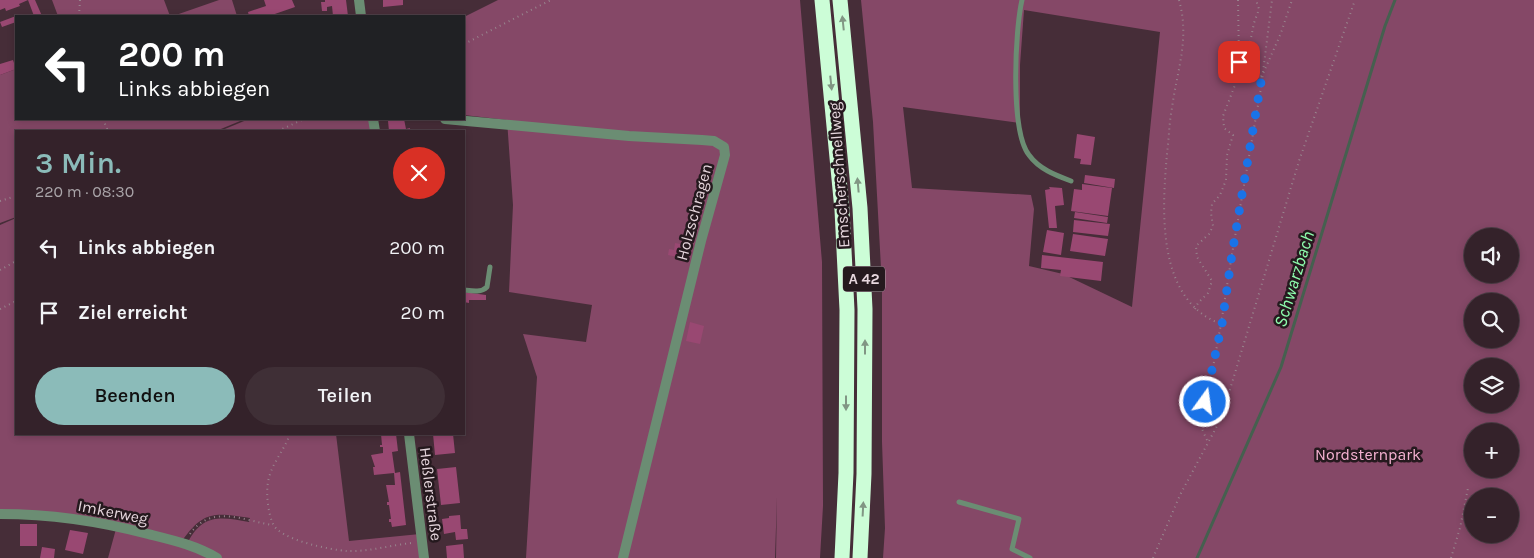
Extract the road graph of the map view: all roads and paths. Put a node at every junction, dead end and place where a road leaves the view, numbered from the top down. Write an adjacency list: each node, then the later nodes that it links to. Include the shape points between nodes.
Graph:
1 (80, 0): 13 (path)
2 (359, 0): 14 (street)
3 (551, 0): 15 (path)
4 (822, 0): 44 (highway, Emscherschnellweg / A 42, one-way to 44, via 842,210 847,310)
5 (840, 0): 45 (highway, Emscherschnellweg / A 42, one-way to 5, via 865,309 860,208)
6 (1022, 0): 21 (lane, via 1018,22 1016,105 1019,130 1028,155 1046,171)
7 (1179, 0): 30 (path, via 1185,35 1172,109 1165,174 1164,229 1172,269)
8 (1238, 0): 16 (path)
9 (1256, 0): 16 (path, via 1259,9 1250,44)
10 (1272, 0): 17 (path)
11 (1292, 0): 17 (path)
12 (1355, 0): 34 (path, via 1294,178 1225,406)
13 (79, 15)
14 (361, 15)
15 (465, 43)
16 (1239, 62): 17 (path, via 1251,75 1256,78); 30 (path, via 1234,70 1235,85 1223,116 1224,128 1233,135 1227,155 1226,180 1212,204 1213,226 1196,246 1197,257 1212,281 1208,293)
17 (1262, 76): 31 (path)
18 (302, 120): 20 (path)
19 (455, 120): 43 (street, Holzschragen, via 714,141 724,146 724,161 701,241)
20 (280, 130)
21 (1071, 181)
22 (15, 196): 23 (path)
23 (0, 201)
24 (15, 262): 26 (path)
25 (490, 267): 27 (lane, via 485,289)
26 (0, 270)
27 (465, 290)
28 (15, 301): 29 (path)
29 (0, 309)
30 (1195, 309): 31 (path)
31 (1222, 324): 34 (path, via 1201,414 1201,427)
32 (289, 435): 38 (path, via 271,469 268,482)
33 (409, 435): 39 (street, Heßlerstraße)
34 (1207, 441): 47 (path)
35 (959, 502): 46 (lane, via 1018,519 1012,549)
36 (1464, 508): 48 (path)
37 (0, 514): 40 (street, Imkerweg, via 58,516)
38 (273, 525): 39 (path, via 294,539 330,549 359,550); 40 (path, via 215,516 196,526)
39 (422, 541): 42 (street, Heßlerstraße)
40 (185, 543): 41 (street, Imkerweg)
41 (217, 558)
42 (424, 558)
43 (623, 558)
44 (842, 558)
45 (860, 558)
46 (1030, 558)
47 (1153, 558)
48 (1451, 558)

